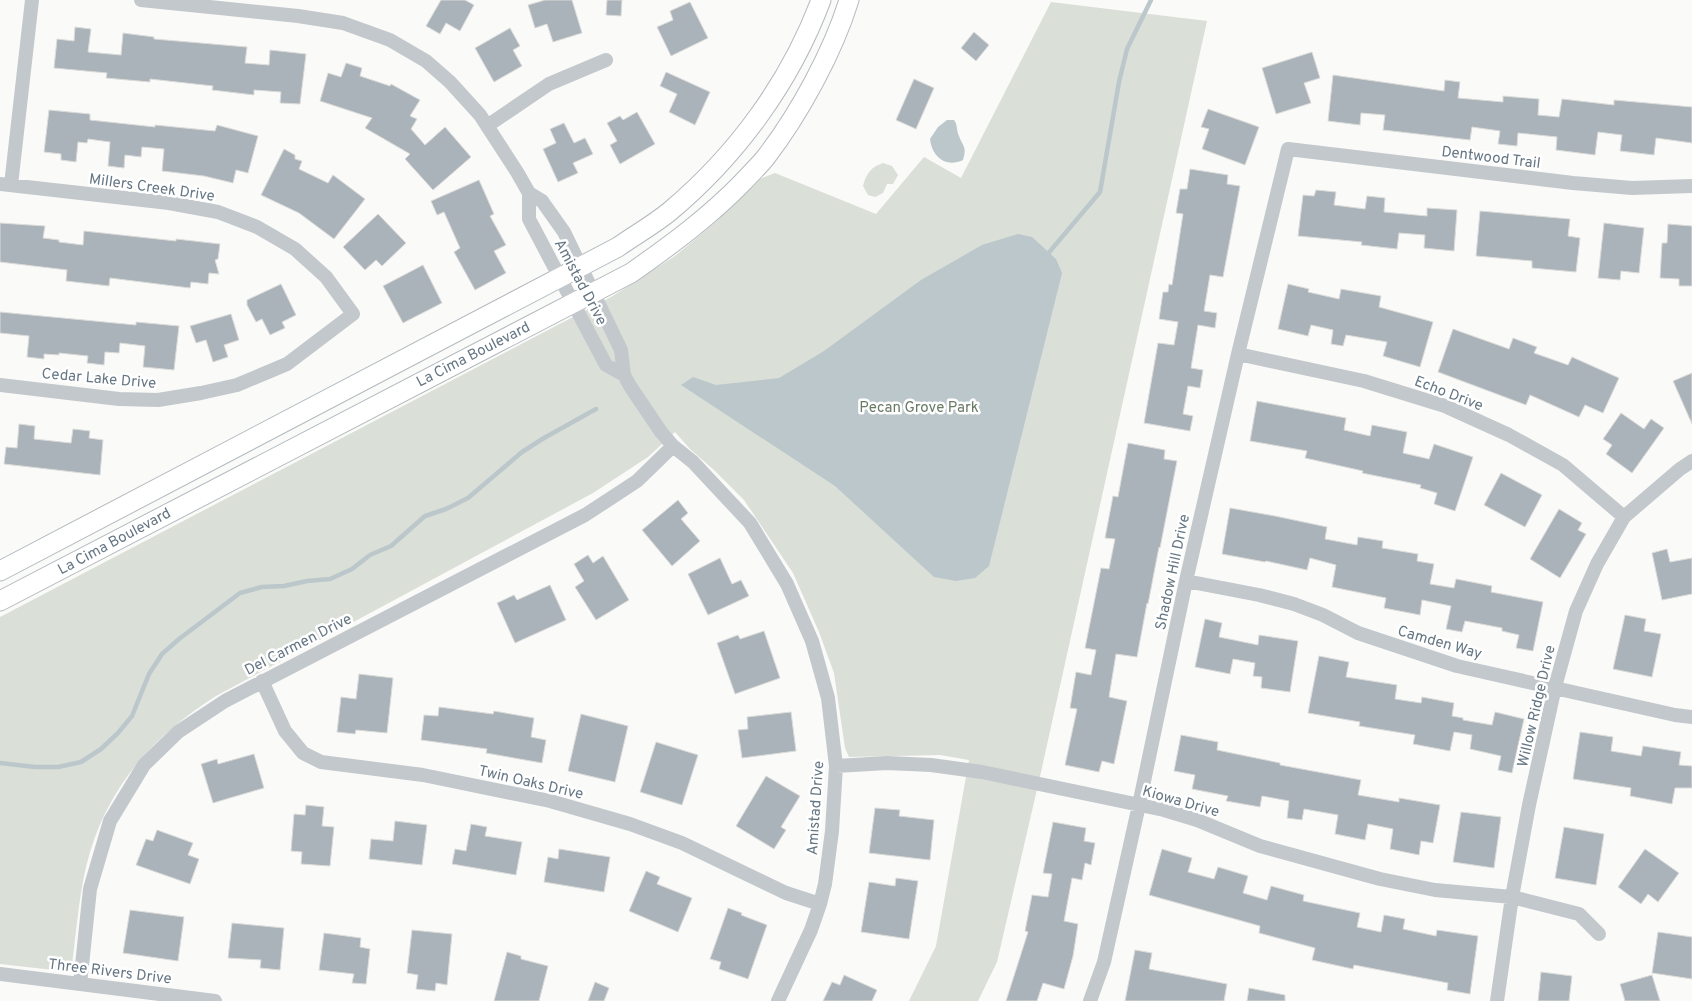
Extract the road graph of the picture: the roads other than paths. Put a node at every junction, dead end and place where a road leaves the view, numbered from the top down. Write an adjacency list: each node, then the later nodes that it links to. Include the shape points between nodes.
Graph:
1 (32, 0): 12 (street)
2 (141, 0): 8 (street, Amistad Drive, via 343,23 390,40 426,61 450,82)
3 (821, 0): 5 (street, La Cima Boulevard)
4 (849, 0): 6 (street, La Cima Boulevard)
5 (813, 20): 6 (street); 9 (street, La Cima Boulevard, via 766,108)
6 (842, 22): 11 (street, La Cima Boulevard, via 795,113)
7 (606, 60): 8 (street, via 549,84)
8 (487, 126): 14 (street, Amistad Drive)
9 (740, 140): 11 (street); 15 (street, La Cima Boulevard, via 718,168 668,213 618,247)
10 (1288, 149): 13 (street, Dentwood Trail, via 1573,183 1632,188); 20 (street, Shadow Hill Drive)
11 (766, 158): 17 (street, La Cima Boulevard, via 726,200 678,240 631,273)
12 (6, 185): 19 (street, Millers Creek Drive, via 169,203 218,212 257,227 295,249 326,277)
13 (1692, 186)
14 (528, 193): 15 (street, Amistad Drive, via 542,201 559,224); 16 (street, Amistad Drive, via 529,219)
15 (581, 267): 16 (street, La Cima Boulevard); 17 (street, Amistad Drive)
16 (560, 278): 18 (street, Amistad Drive); 26 (street, La Cima Boulevard)
17 (593, 292): 18 (street, La Cima Boulevard); 21 (street, Amistad Drive, via 621,350)
18 (573, 302): 21 (street, Amistad Drive, via 606,365); 28 (street, La Cima Boulevard)
19 (353, 314): 22 (street, Cedar Lake Drive, via 287,364 237,385 201,393 158,400 120,399)
20 (1238, 354): 25 (street, Echo Drive, via 1364,381 1444,406 1509,434 1563,465); 27 (street, Shadow Hill Drive)
21 (624, 375): 23 (street, Amistad Drive)
22 (0, 385)
23 (673, 446): 29 (street, Del Carmen Drive, via 637,481 585,515); 32 (street, Amistad Drive, via 693,462 750,523 788,584 812,641 828,698)
24 (1692, 461): 25 (street, Willow Ridge Drive)
25 (1624, 517): 30 (street, Willow Ridge Drive, via 1576,611)
26 (0, 571)
27 (1186, 581): 30 (street, Camden Way, via 1294,604 1358,633 1406,650 1457,666); 33 (street, Shadow Hill Drive)
28 (0, 601)
29 (262, 681): 35 (street, Twin Oaks Drive, via 285,731 303,753 321,762 422,775 559,803 682,842 786,893); 38 (street, Del Carmen Drive, via 178,732 144,766 126,794 110,821 90,890)
30 (1555, 687): 31 (street, Camden Way); 34 (street, Willow Ridge Drive)
31 (1692, 717)
32 (836, 766): 33 (street, Kiowa Drive, via 931,765 982,772); 35 (street, Amistad Drive, via 832,831)
33 (1139, 805): 34 (street, Kiowa Drive, via 1197,820 1260,846 1380,878 1435,890); 41 (street, Shadow Hill Drive, via 1104,962)
34 (1512, 897): 36 (street, Kiowa Drive, via 1579,914); 42 (street, Willow Ridge Drive)
35 (820, 904): 40 (street, Amistad Drive)
36 (1599, 934)
37 (0, 974): 38 (street, Three Rivers Drive)
38 (80, 984): 39 (street, Three Rivers Drive)
39 (215, 1001)
40 (778, 1001)
41 (1090, 1001)
42 (1497, 1001)

